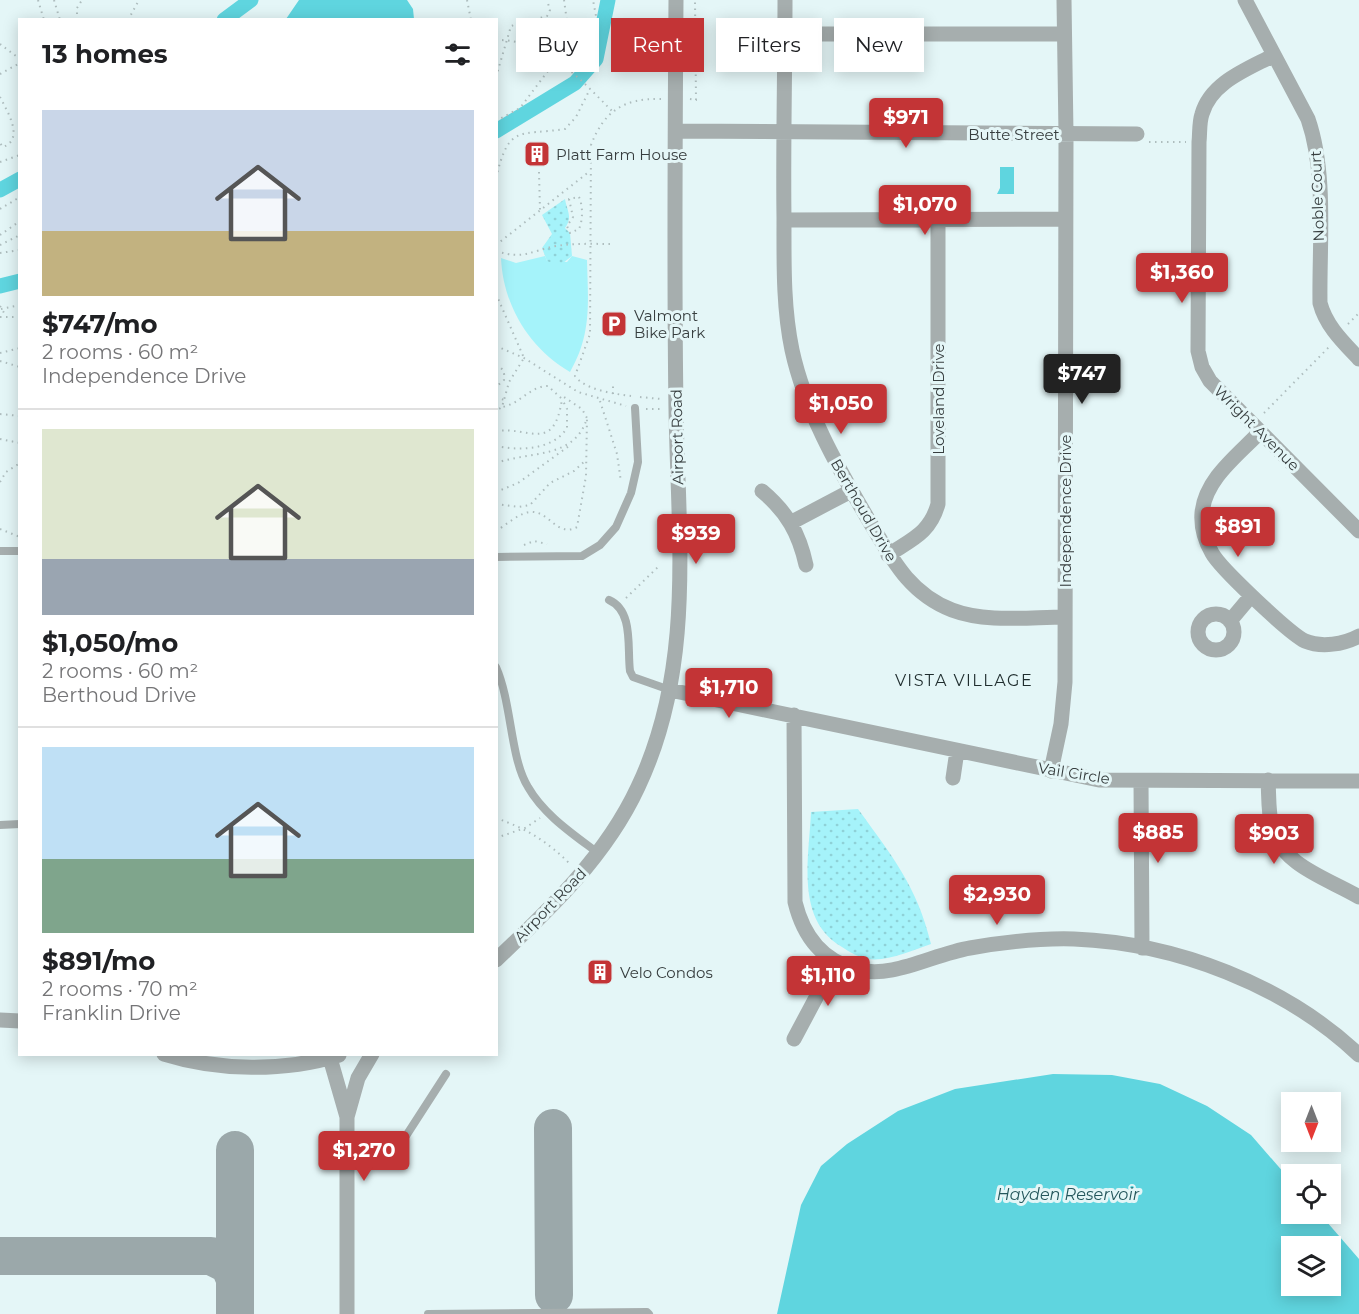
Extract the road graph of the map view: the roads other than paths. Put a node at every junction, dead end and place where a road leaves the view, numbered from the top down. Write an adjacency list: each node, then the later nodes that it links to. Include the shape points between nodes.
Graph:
1 (676, 0): 10 (street, Airport Road)
2 (785, 0): 5 (street, Berthoud Drive)
3 (1064, 0): 7 (street, Independence Drive)
4 (1245, 0): 8 (street, Noble Court)
5 (785, 18)
6 (822, 34): 7 (street)
7 (1064, 34): 12 (street, Independence Drive)
8 (1274, 55): 17 (street, Noble Court, via 1314,135 1323,315); 19 (street, Wright Avenue, via 1233,77 1214,93 1202,114 1199,142 1198,351 1210,381)
9 (784, 72): 11 (street, Berthoud Drive)
10 (676, 131): 11 (street, Butte Street); 35 (street, Airport Road, via 680,629)
11 (783, 132): 12 (street, Butte Street); 15 (street, Berthoud Drive)
12 (1066, 134): 13 (street, Butte Street); 14 (street, Independence Drive)
13 (1137, 134)
14 (1065, 219): 16 (street); 31 (street, Independence Drive)
15 (784, 220): 16 (street); 21 (street, Berthoud Drive, via 784,282 792,350 821,434)
16 (938, 220): 26 (street, Loveland Drive, via 938,504 925,531)
17 (1359, 359)
18 (635, 408): 27 (lane, via 638,462 631,493 616,527 600,545 582,556)
19 (1256, 429): 23 (street, Wright Avenue); 29 (street, via 1214,480 1202,513 1211,553)
20 (762, 490): 22 (street)
21 (851, 490): 22 (street); 26 (street, Berthoud Drive)
22 (792, 522): 28 (street)
23 (1359, 531)
24 (0, 551): 25 (lane)
25 (18, 551)
26 (888, 555): 31 (street, Berthoud Drive, via 914,587 954,611 984,617)
27 (498, 557)
28 (806, 565)
29 (1251, 596): 32 (street); 33 (street, via 1305,641 1328,645)
30 (609, 600): 35 (lane, via 622,610 626,622 633,677)
31 (1065, 617): 38 (street, Independence Drive, via 1065,682)
32 (1230, 621)
33 (1359, 636)
34 (498, 672): 45 (lane, via 527,786 548,814)
35 (670, 690): 36 (street, Vail Circle); 45 (street, Airport Road, via 639,786)
36 (794, 715): 37 (street, Vail Circle); 49 (street, via 795,902 808,938)
37 (957, 751): 38 (street, Vail Circle); 39 (street)
38 (1051, 771): 41 (street, Vail Circle, via 1099,780)
39 (954, 778)
40 (1268, 780): 41 (street, Vail Circle); 42 (street, Vail Circle); 46 (street, via 1271,825 1279,846 1294,862)
41 (1141, 781): 47 (street)
42 (1359, 781)
43 (0, 825): 44 (lane)
44 (18, 825)
45 (598, 853): 48 (street, Airport Road, via 554,905)
46 (1359, 897)
47 (1142, 948): 49 (street, via 1074,939 1014,940 955,950 880,971 855,970); 53 (street, via 1220,970 1268,991 1335,1033)
48 (498, 958)
49 (835, 962): 52 (street)
50 (0, 1020): 51 (street)
51 (18, 1021)
52 (794, 1039)
53 (1359, 1055)
54 (172, 1056): 55 (street, via 208,1065 282,1066)
55 (333, 1056): 58 (street)
56 (371, 1056): 58 (street, via 358,1078)
57 (446, 1074): 59 (lane, via 404,1139 396,1145)
58 (347, 1117): 59 (street)
59 (347, 1137): 60 (street)
60 (347, 1314)
61 (428, 1314): 62 (lane)
62 (649, 1314)

